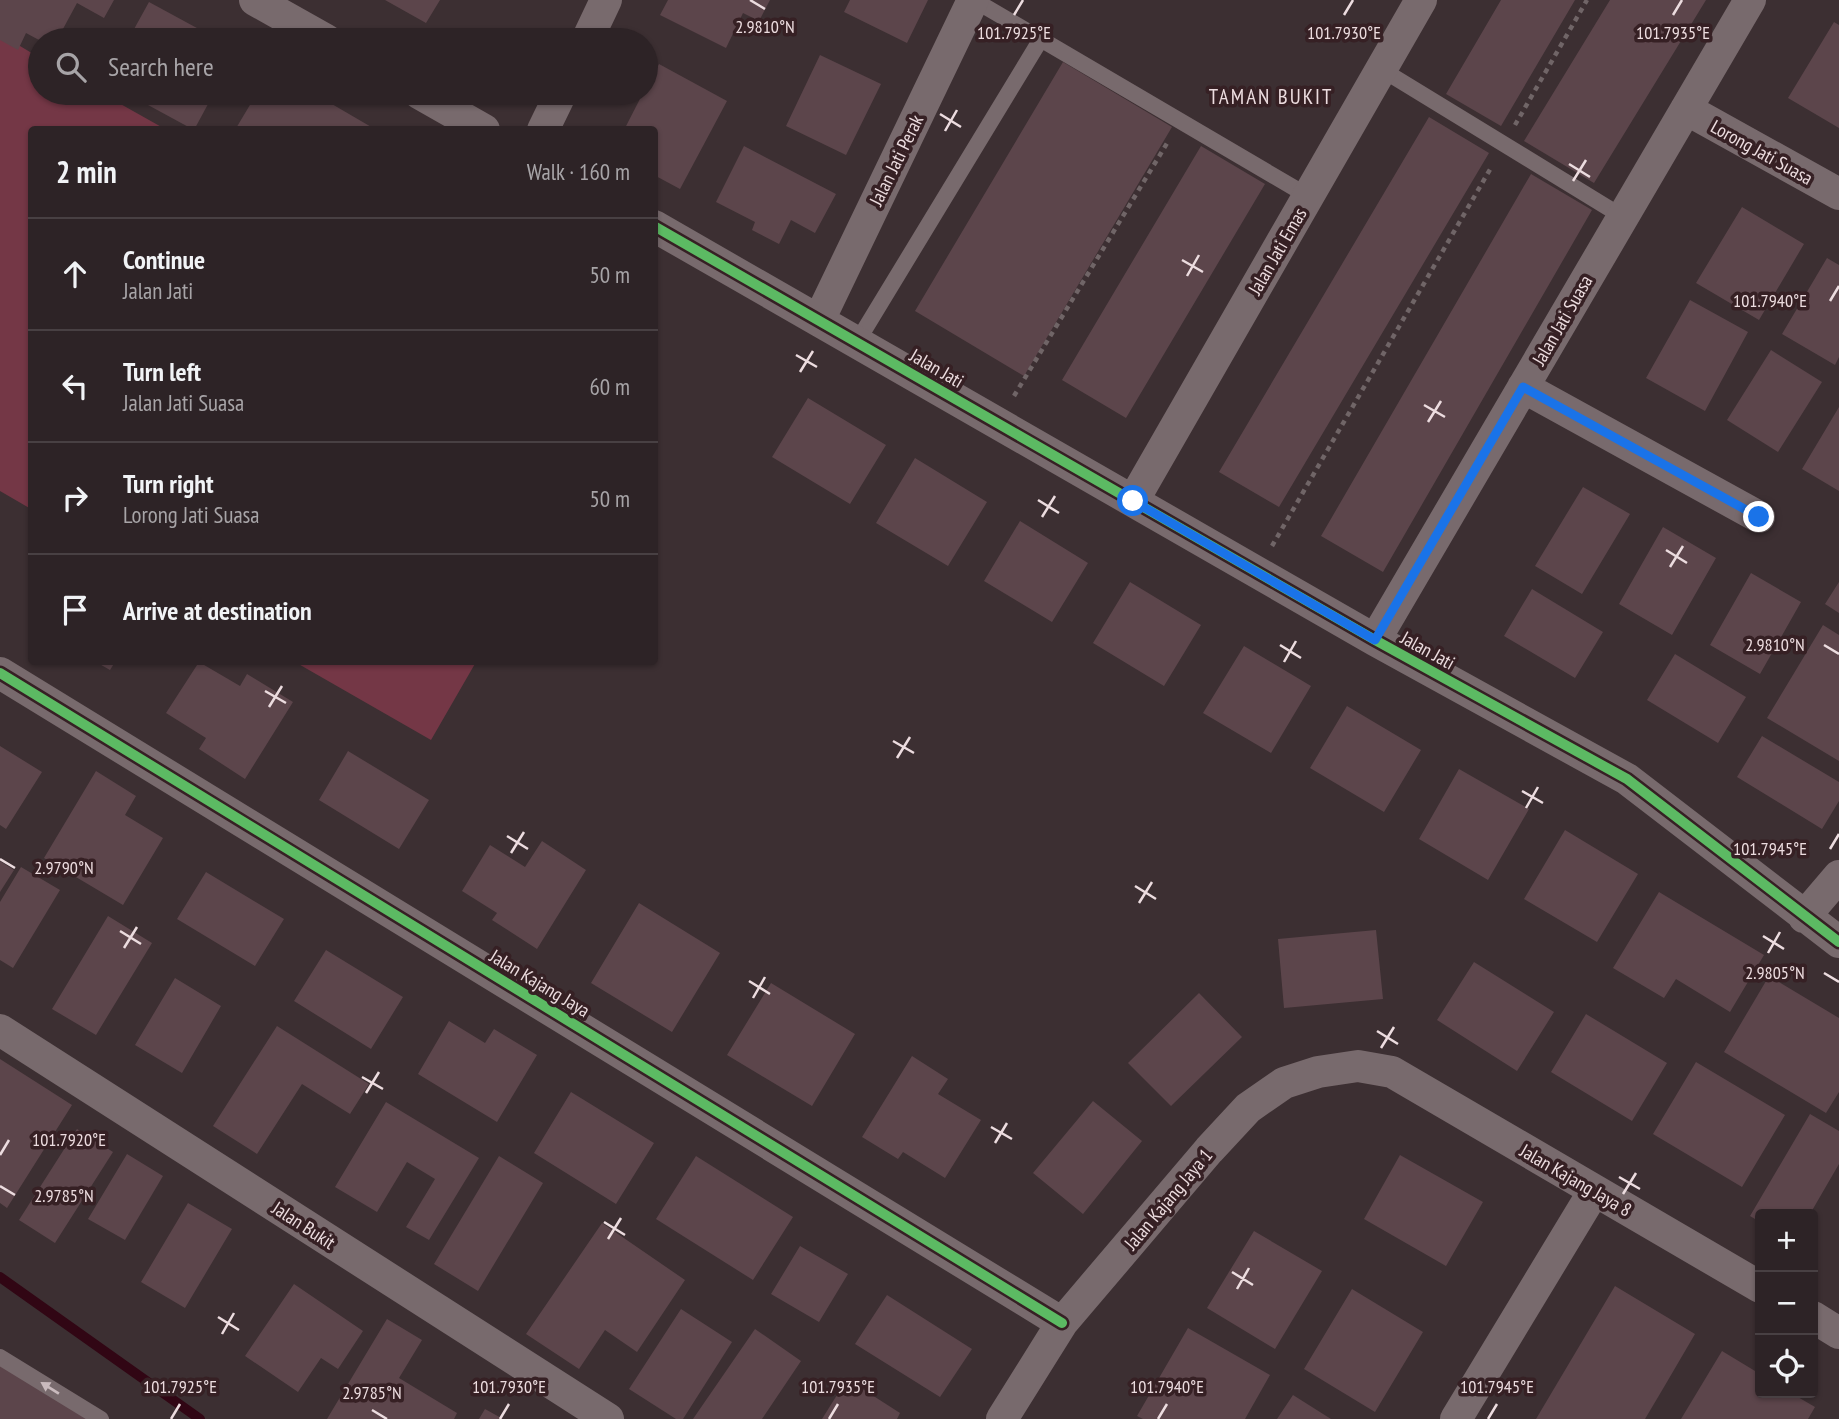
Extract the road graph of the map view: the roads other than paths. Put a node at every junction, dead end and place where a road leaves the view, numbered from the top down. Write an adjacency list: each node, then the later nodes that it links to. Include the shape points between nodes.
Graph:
1 (255, 0): 6 (street)
2 (606, 0): 7 (street)
3 (973, 0): 8 (lane); 19 (street, Jalan Jati Perak)
4 (1421, 0): 9 (street, Jalan Jati Emas)
5 (1750, 0): 12 (street, Jalan Jati Suasa)
6 (305, 28)
7 (593, 28)
8 (1041, 39): 16 (lane); 20 (lane)
9 (1381, 69): 16 (street, Jalan Jati Emas); 17 (lane)
10 (440, 105): 13 (street)
11 (555, 105): 14 (street)
12 (1686, 109): 15 (street, Lorong Jati Suasa); 17 (street, Jalan Jati Suasa)
13 (477, 126)
14 (545, 126)
15 (1839, 194)
16 (1308, 196): 22 (street, Jalan Jati Emas)
17 (1623, 217): 21 (street, Jalan Jati Suasa)
18 (658, 228): 19 (street, Jalan Jati)
19 (819, 320): 20 (street, Jalan Jati)
20 (857, 342): 22 (street, Jalan Jati)
21 (1523, 387): 23 (street); 24 (street, Jalan Jati Suasa)
22 (1133, 501): 24 (street, Jalan Jati)
23 (1759, 517)
24 (1375, 640): 27 (street, Jalan Jati, via 1627,779)
25 (0, 673): 34 (street, Jalan Kajang Jaya)
26 (1839, 876): 27 (street)
27 (1804, 917): 28 (street, Jalan Jati)
28 (1839, 942)
29 (0, 1030): 38 (street, Jalan Bukit)
30 (1392, 1072): 31 (street, Jalan Kajang Jaya 8); 34 (street, Jalan Kajang Jaya 1, via 1358,1066 1318,1072 1284,1083 1248,1108)
31 (1594, 1191): 32 (street, Jalan Kajang Jaya 8); 40 (street)
32 (1755, 1284)
33 (1818, 1320): 35 (street)
34 (1062, 1323): 39 (street, Jalan Kajang Jaya 1)
35 (1839, 1333)
36 (0, 1357): 37 (lane, one-way to 36)
37 (101, 1419)
38 (608, 1419)
39 (1002, 1419)
40 (1456, 1419)

